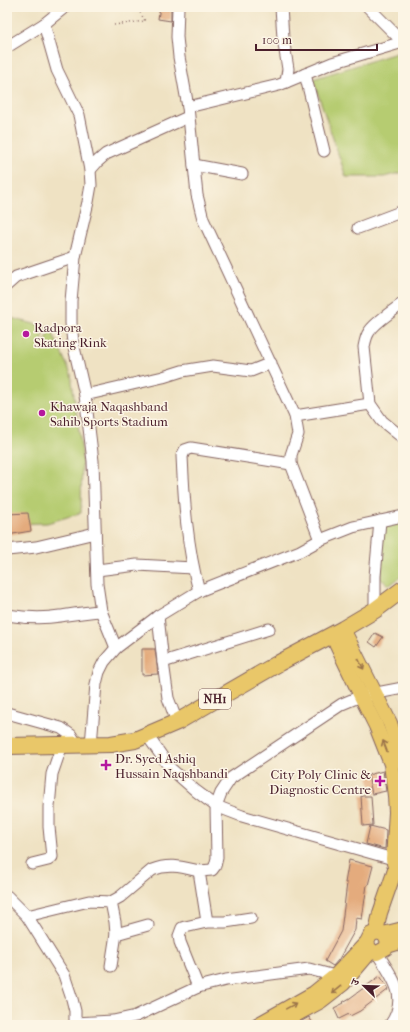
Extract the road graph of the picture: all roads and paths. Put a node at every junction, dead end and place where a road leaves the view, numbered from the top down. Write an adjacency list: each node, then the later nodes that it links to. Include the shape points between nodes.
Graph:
1 (65, 7): 6 (street)
2 (137, 7): 7 (path, via 145,21)
3 (178, 7): 12 (street, via 178,57)
4 (281, 7): 11 (street, via 288,69)
5 (368, 7): 8 (street)
6 (44, 24): 9 (street); 15 (street, via 57,70 79,115)
7 (114, 25)
8 (403, 42): 10 (street, via 332,63)
9 (7, 47)
10 (305, 74): 11 (street); 13 (street)
11 (286, 82): 12 (street)
12 (188, 112): 14 (street); 15 (street, via 116,149)
13 (324, 150)
14 (194, 165): 16 (street); 22 (street, via 203,219)
15 (90, 170): 19 (street, via 91,185)
16 (242, 174)
17 (403, 211): 18 (street)
18 (358, 228)
19 (75, 257): 20 (street, via 16,277); 23 (street, via 71,323)
20 (7, 285)
21 (403, 303): 24 (street, via 373,327 366,338 364,347)
22 (271, 363): 23 (street, via 251,371 214,366 182,371); 25 (street)
23 (85, 395): 30 (street, via 93,461)
24 (370, 404): 25 (street); 26 (street, via 382,421)
25 (295, 416): 27 (street, via 298,434)
26 (403, 438)
27 (290, 464): 31 (street); 33 (street, via 191,448 185,450 182,456 185,507)
28 (403, 516): 29 (street)
29 (380, 521): 31 (street, via 354,527); 37 (street)
30 (95, 532): 32 (street, via 36,547); 34 (street)
31 (320, 540): 36 (street, via 300,551)
32 (7, 550)
33 (193, 568): 34 (street, via 137,565); 36 (street)
34 (97, 570): 38 (street)
35 (403, 589): 37 (highway, NH1)
36 (199, 591): 40 (street)
37 (374, 610): 42 (highway, NH1)
38 (101, 611): 39 (street, via 43,618); 43 (street)
39 (7, 615)
40 (158, 616): 43 (street); 44 (street)
41 (269, 628): 44 (street)
42 (338, 632): 46 (main road, one-way to 46); 47 (main road); 49 (highway, NH1, via 273,666)
43 (116, 648): 51 (street, via 99,672)
44 (163, 662): 49 (street, via 168,698)
45 (403, 688): 46 (street)
46 (375, 693): 47 (street); 53 (main road, via 390,723)
47 (361, 696): 54 (street, via 331,710 231,778); 57 (main road, one-way to 47, via 394,781 386,749)
48 (7, 713): 51 (street, via 61,728 71,735)
49 (177, 722): 50 (highway, NH1)
50 (147, 735): 51 (highway, NH1, via 125,742); 54 (street, via 170,768)
51 (76, 745): 52 (highway, NH1); 56 (street, via 52,774 49,827 52,857)
52 (7, 746)
53 (403, 762)
54 (216, 806): 57 (street); 58 (street, via 216,862 212,870)
55 (403, 847): 57 (main road)
56 (32, 864)
57 (397, 865): 68 (main road, via 380,913)
58 (199, 871): 60 (street, via 167,865 158,867); 63 (street)
59 (7, 896): 61 (street)
60 (111, 902): 61 (street, via 89,901); 66 (street)
61 (27, 916): 73 (street, via 64,975 75,1011)
62 (251, 918): 63 (street)
63 (207, 922): 71 (street, via 182,928 180,936)
64 (148, 925): 66 (street)
65 (403, 929): 68 (main road)
66 (116, 934): 69 (street)
67 (403, 942): 68 (main road)
68 (377, 943): 70 (main road); 72 (street, via 395,981); 75 (main road, one-way to 75, via 343,984 321,1002)
69 (111, 966)
70 (335, 976): 71 (street, via 309,969 226,980); 74 (main road, one-way to 70, via 314,993)
71 (198, 987): 73 (street, via 136,1016)
72 (401, 1011): 76 (street)
73 (75, 1024)
74 (257, 1025)
75 (277, 1025)
76 (390, 1025)

